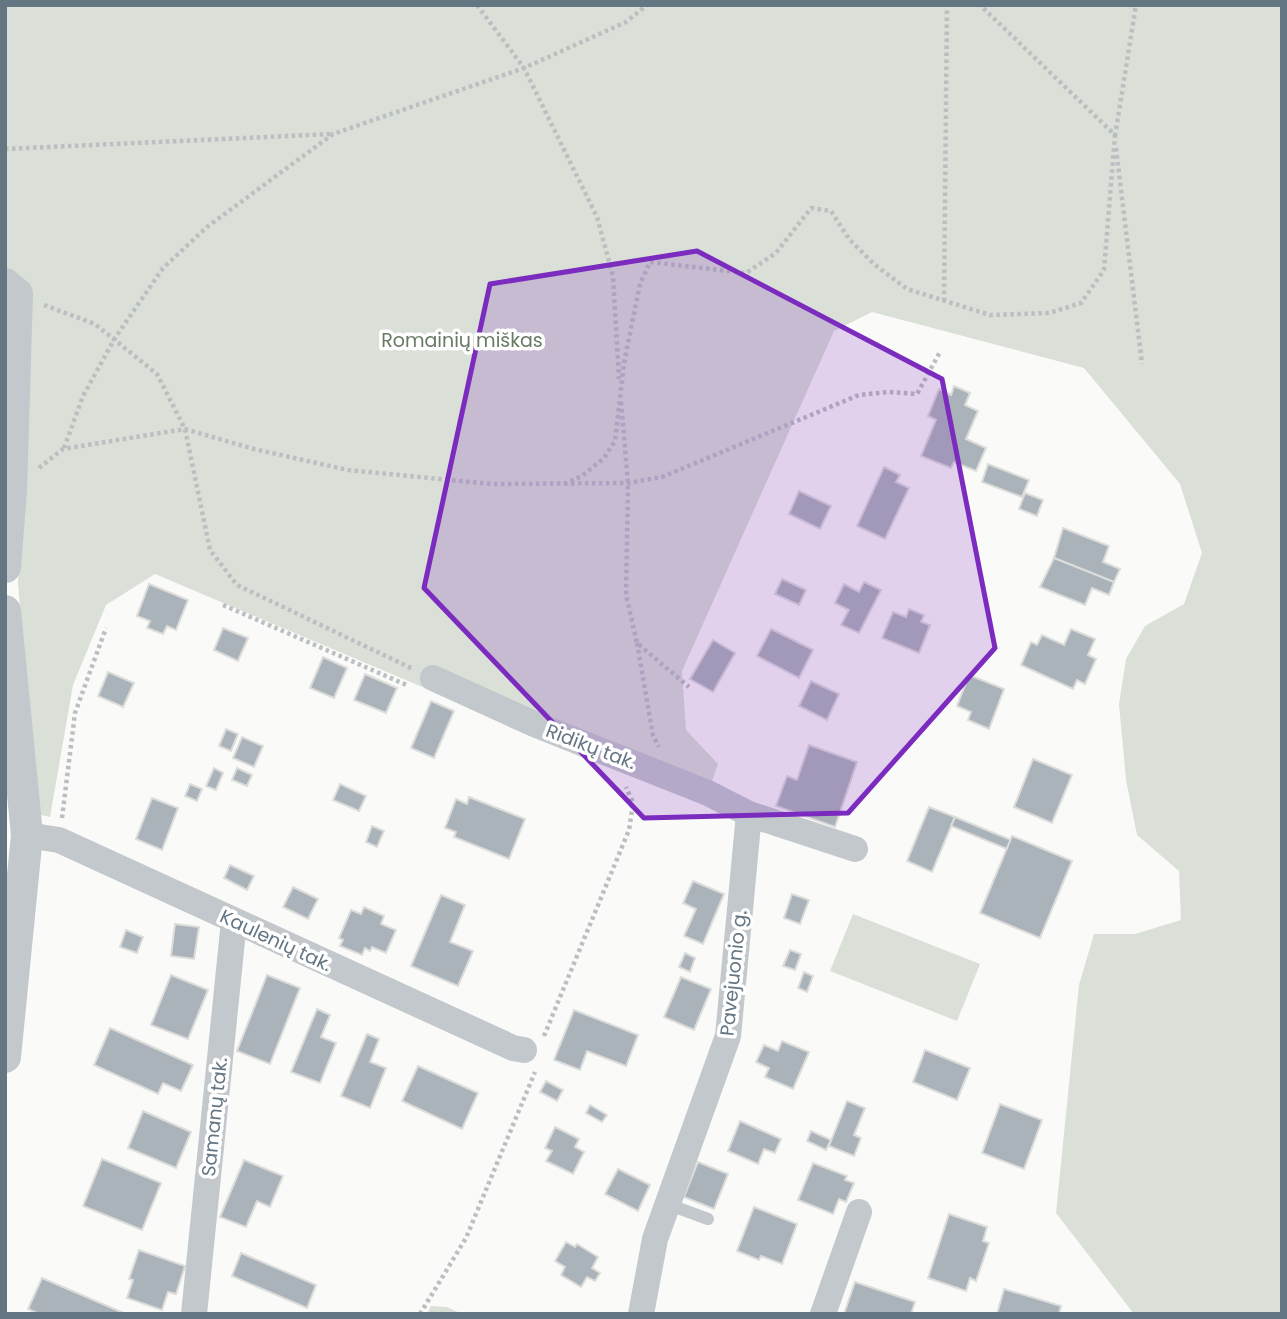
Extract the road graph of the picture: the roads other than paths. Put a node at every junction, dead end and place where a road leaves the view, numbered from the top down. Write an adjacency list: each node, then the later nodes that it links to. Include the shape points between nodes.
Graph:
1 (11, 289): 2 (street, via 12,490)
2 (5, 567)
3 (5, 611): 6 (street)
4 (422, 683): 5 (street, Ridikų tak., via 675,779)
5 (749, 814): 7 (street); 11 (street, Pavejuonio g., via 728,1037)
6 (27, 835): 8 (street, Kaulenių tak., via 59,840); 10 (street)
7 (855, 849)
8 (234, 921): 9 (street, Kaulenių tak.); 14 (street, Samanų tak.)
9 (524, 1050)
10 (5, 1057)
11 (667, 1204): 13 (lane); 15 (street, Pavejuonio g.)
12 (859, 1212): 16 (street)
13 (708, 1219)
14 (194, 1314)
15 (641, 1314)
16 (823, 1314)

